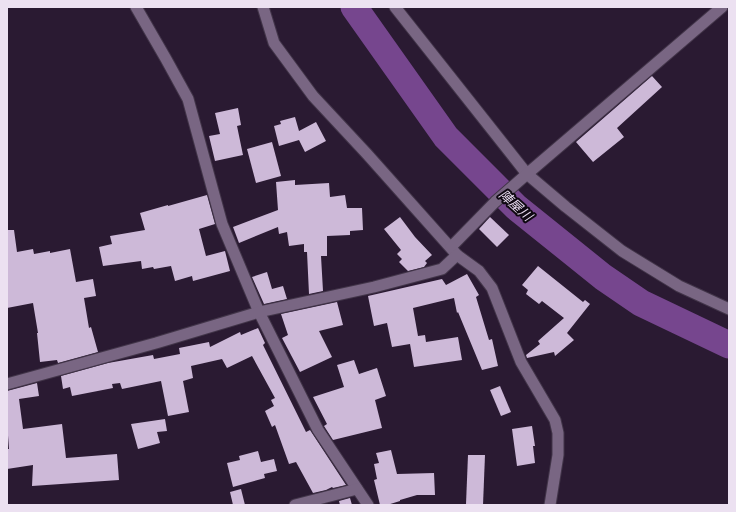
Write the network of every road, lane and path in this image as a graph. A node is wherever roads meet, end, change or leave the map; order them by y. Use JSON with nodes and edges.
{"nodes":[{"id":1,"x":136,"y":7,"type":"edge"},
{"id":2,"x":264,"y":7,"type":"edge"},
{"id":3,"x":395,"y":7,"type":"edge"},
{"id":4,"x":722,"y":7,"type":"edge"},
{"id":5,"x":527,"y":174,"type":"junction"},
{"id":6,"x":454,"y":251,"type":"junction"},
{"id":7,"x":729,"y":309,"type":"edge"},
{"id":8,"x":259,"y":312,"type":"junction"},
{"id":9,"x":7,"y":384,"type":"edge"},
{"id":10,"x":357,"y":489,"type":"junction"},
{"id":11,"x":295,"y":505,"type":"edge"},
{"id":12,"x":368,"y":505,"type":"edge"},
{"id":13,"x":550,"y":505,"type":"edge"}],
"edges":[{"from":1,"to":8,"type":"street"},
{"from":2,"to":6,"type":"street"},
{"from":3,"to":5,"type":"street"},
{"from":4,"to":5,"type":"street"},
{"from":5,"to":6,"type":"street"},
{"from":5,"to":7,"type":"street"},
{"from":6,"to":8,"type":"street"},
{"from":6,"to":13,"type":"street"},
{"from":8,"to":9,"type":"street"},
{"from":8,"to":10,"type":"street"},
{"from":10,"to":11,"type":"street"},
{"from":10,"to":12,"type":"street"}]}
